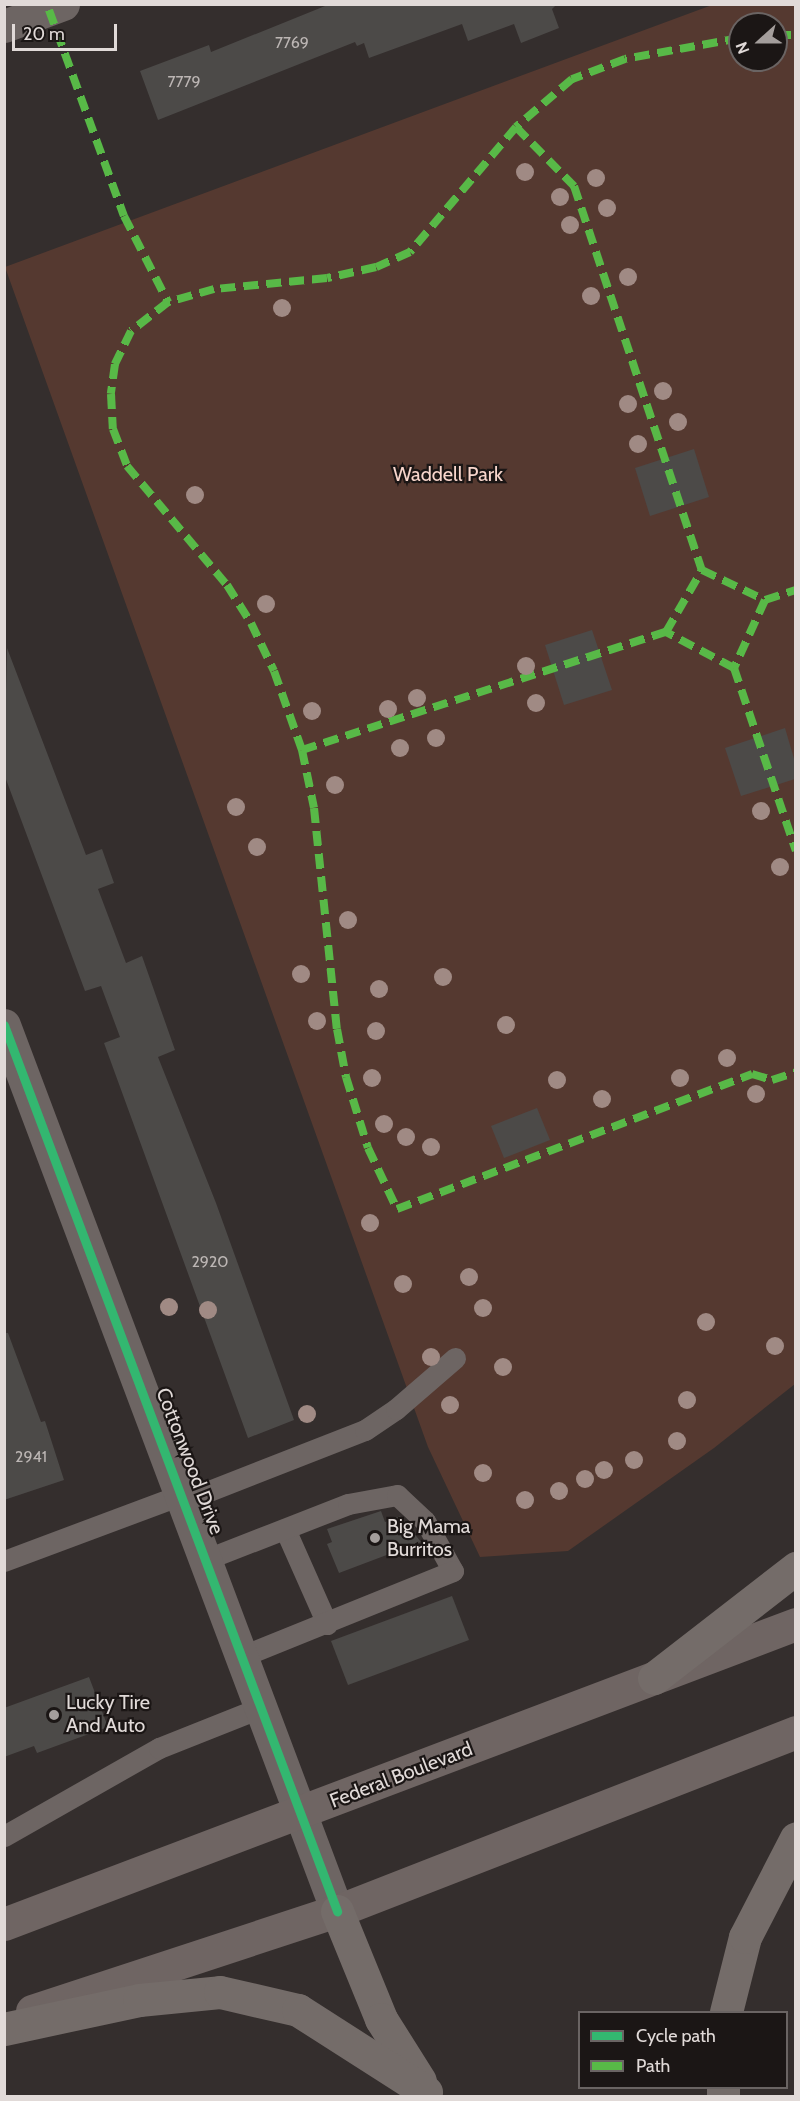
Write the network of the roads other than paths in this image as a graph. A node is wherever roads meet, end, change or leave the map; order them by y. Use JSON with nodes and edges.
{"nodes":[{"id":1,"x":63,"y":4,"type":"edge"},
{"id":2,"x":4,"y":26,"type":"edge"},
{"id":3,"x":4,"y":1025,"type":"edge"},
{"id":4,"x":455,"y":1358,"type":"dead end"},
{"id":5,"x":184,"y":1497,"type":"junction"},
{"id":6,"x":285,"y":1529,"type":"junction"},
{"id":7,"x":207,"y":1558,"type":"junction"},
{"id":8,"x":4,"y":1561,"type":"edge"},
{"id":9,"x":795,"y":1568,"type":"edge"},
{"id":10,"x":327,"y":1624,"type":"junction"},
{"id":11,"x":795,"y":1624,"type":"edge"},
{"id":12,"x":243,"y":1656,"type":"junction"},
{"id":13,"x":654,"y":1678,"type":"junction"},
{"id":14,"x":262,"y":1707,"type":"junction"},
{"id":15,"x":795,"y":1732,"type":"edge"},
{"id":16,"x":301,"y":1814,"type":"junction"},
{"id":17,"x":4,"y":1836,"type":"edge"},
{"id":18,"x":795,"y":1838,"type":"edge"},
{"id":19,"x":337,"y":1911,"type":"junction"},
{"id":20,"x":4,"y":1924,"type":"edge"},
{"id":21,"x":727,"y":2011,"type":"edge"},
{"id":22,"x":4,"y":2020,"type":"edge"},
{"id":23,"x":4,"y":2029,"type":"edge"},
{"id":24,"x":429,"y":2094,"type":"edge"}],
"edges":[{"from":1,"to":2,"type":"street"},
{"from":3,"to":5,"type":"street","name":"Cottonwood Drive"},
{"from":4,"to":5,"type":"lane"},
{"from":5,"to":7,"type":"street","name":"Cottonwood Drive"},
{"from":5,"to":8,"type":"lane"},
{"from":6,"to":7,"type":"lane"},
{"from":6,"to":10,"type":"lane"},
{"from":6,"to":10,"type":"lane"},
{"from":7,"to":12,"type":"street","name":"Cottonwood Drive"},
{"from":9,"to":13,"type":"highway"},
{"from":10,"to":12,"type":"lane"},
{"from":11,"to":13,"type":"main road","name":"Federal Boulevard"},
{"from":12,"to":14,"type":"street","name":"Cottonwood Drive"},
{"from":13,"to":16,"type":"main road","name":"Federal Boulevard"},
{"from":14,"to":16,"type":"street","name":"Cottonwood Drive"},
{"from":14,"to":17,"type":"lane"},
{"from":15,"to":19,"type":"main road"},
{"from":16,"to":19,"type":"street","name":"Cottonwood Drive"},
{"from":16,"to":20,"type":"main road","name":"Federal Boulevard"},
{"from":18,"to":21,"type":"highway"},
{"from":19,"to":22,"type":"main road"},
{"from":19,"to":24,"type":"highway"},
{"from":23,"to":24,"type":"highway"}]}
